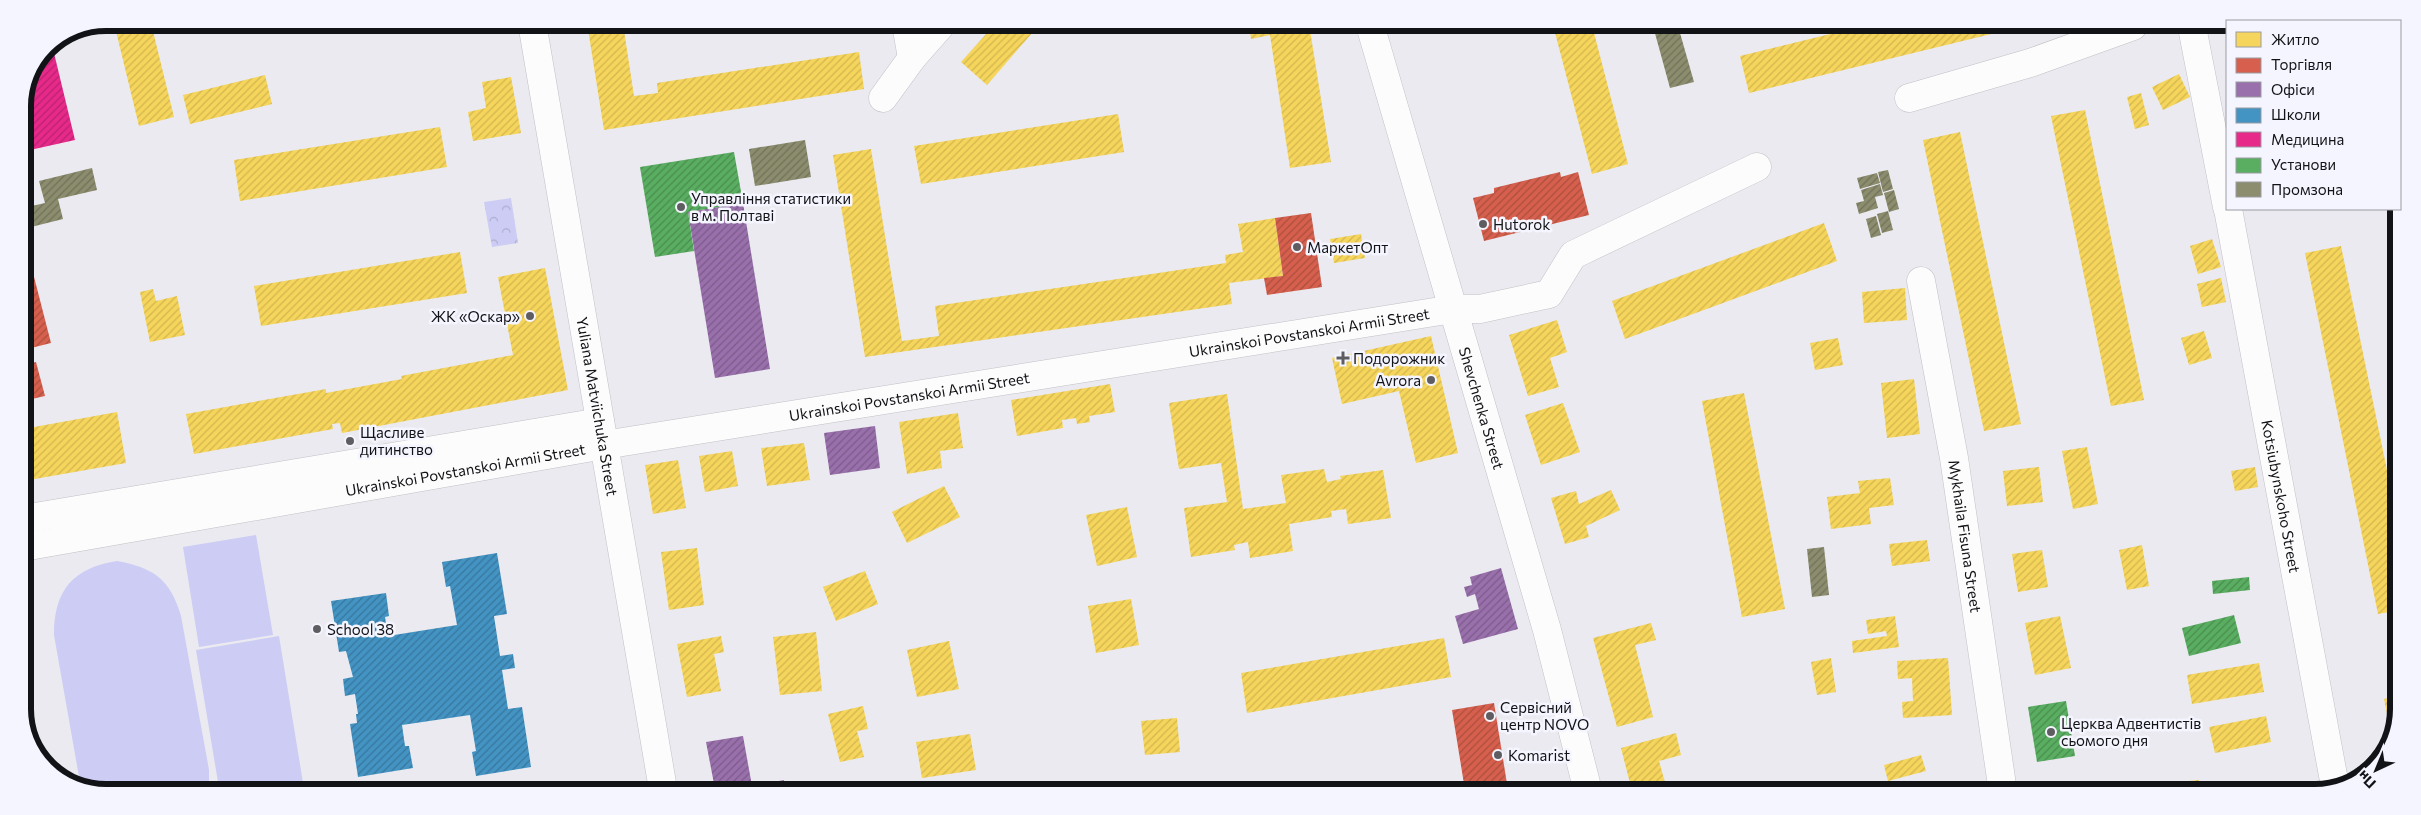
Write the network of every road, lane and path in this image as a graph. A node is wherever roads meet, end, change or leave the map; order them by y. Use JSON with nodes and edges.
{"nodes":[{"id":1,"x":533,"y":31,"type":"edge"},
{"id":2,"x":907,"y":31,"type":"edge"},
{"id":3,"x":936,"y":31,"type":"edge"},
{"id":4,"x":1372,"y":31,"type":"edge"},
{"id":5,"x":2114,"y":31,"type":"edge"},
{"id":6,"x":2193,"y":31,"type":"edge"},
{"id":7,"x":912,"y":58,"type":"junction"},
{"id":8,"x":883,"y":98,"type":"dead end"},
{"id":9,"x":1909,"y":98,"type":"dead end"},
{"id":10,"x":1757,"y":167,"type":"dead end"},
{"id":11,"x":2226,"y":203,"type":"edge"},
{"id":12,"x":2227,"y":210,"type":"edge"},
{"id":13,"x":1921,"y":281,"type":"dead end"},
{"id":14,"x":1452,"y":309,"type":"junction"},
{"id":15,"x":602,"y":433,"type":"junction"},
{"id":16,"x":31,"y":518,"type":"edge"},
{"id":17,"x":31,"y":545,"type":"edge"},
{"id":18,"x":2334,"y":781,"type":"edge"},
{"id":19,"x":662,"y":784,"type":"edge"},
{"id":20,"x":1586,"y":784,"type":"edge"},
{"id":21,"x":2002,"y":784,"type":"edge"}],
"edges":[{"from":1,"to":15,"type":"street","name":"Yuliana Matviichuka Street"},
{"from":2,"to":7,"type":"street"},
{"from":3,"to":7,"type":"street"},
{"from":4,"to":14,"type":"street","name":"Shevchenka Street"},
{"from":5,"to":9,"type":"street"},
{"from":6,"to":11,"type":"street","name":"Kotsiubynskoho Street"},
{"from":7,"to":8,"type":"street"},
{"from":10,"to":14,"type":"street","name":"Ukrainskoi Povstanskoi Armii Street"},
{"from":12,"to":18,"type":"street","name":"Kotsiubynskoho Street"},
{"from":13,"to":21,"type":"street","name":"Mykhaila Fisuna Street"},
{"from":14,"to":15,"type":"street","name":"Ukrainskoi Povstanskoi Armii Street"},
{"from":14,"to":20,"type":"street","name":"Shevchenka Street"},
{"from":15,"to":16,"type":"street","name":"Ukrainskoi Povstanskoi Armii Street"},
{"from":15,"to":17,"type":"street","name":"Ukrainskoi Povstanskoi Armii Street"},
{"from":15,"to":19,"type":"street","name":"Yuliana Matviichuka Street"}]}
